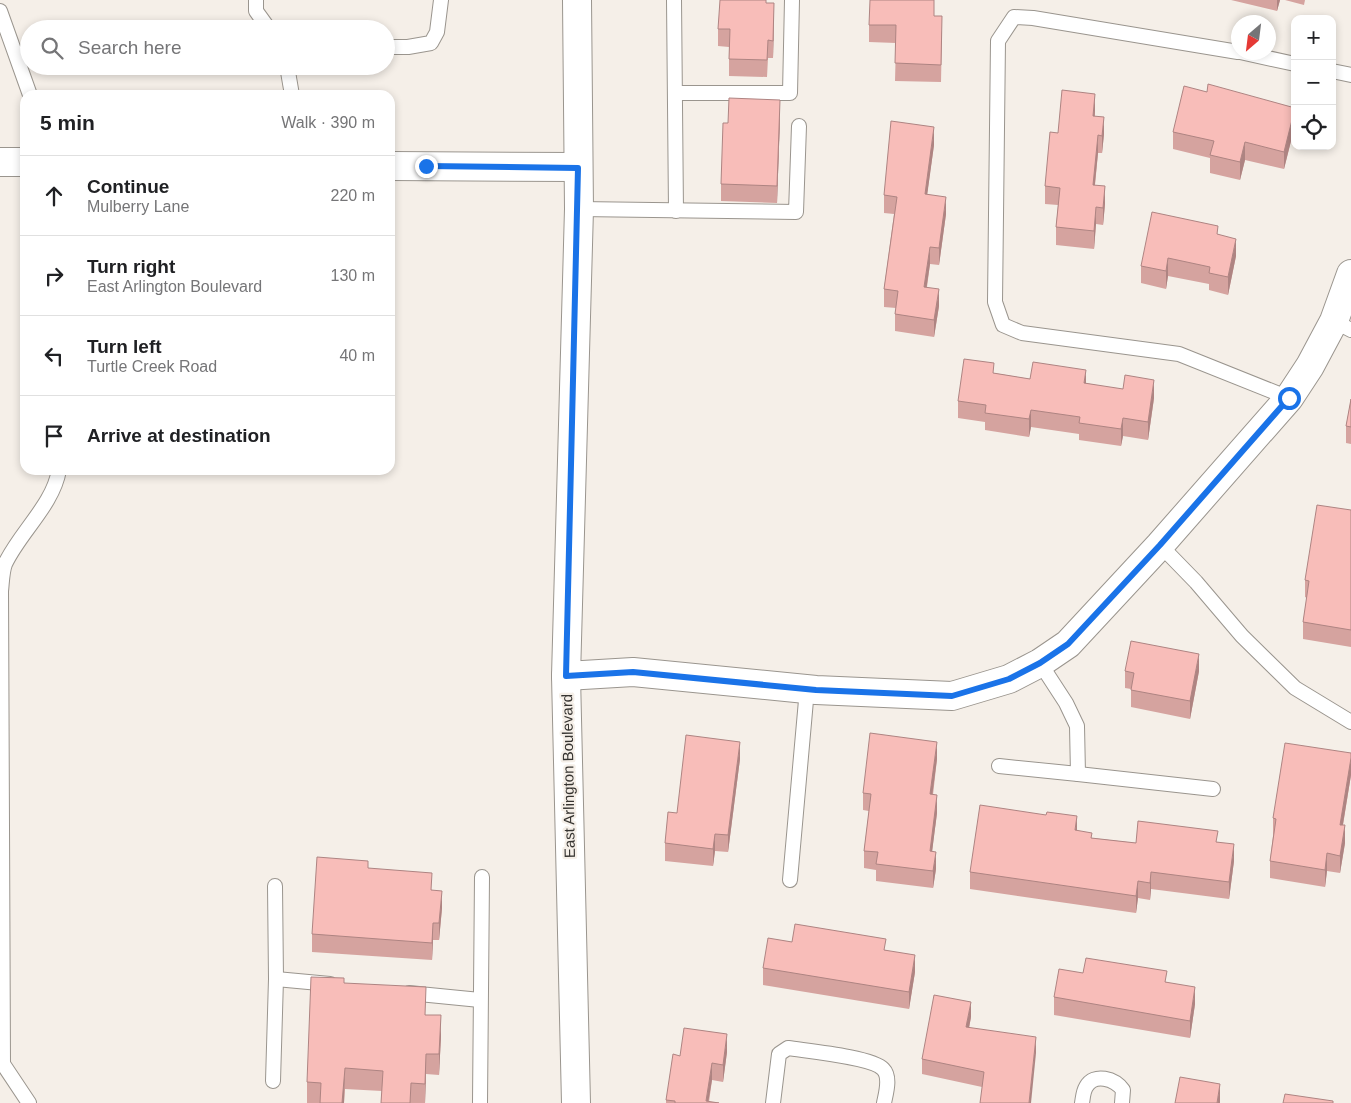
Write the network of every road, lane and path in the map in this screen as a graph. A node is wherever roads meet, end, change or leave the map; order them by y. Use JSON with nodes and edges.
{"nodes":[{"id":1,"x":256,"y":0,"type":"edge"},
{"id":2,"x":441,"y":0,"type":"edge"},
{"id":3,"x":577,"y":0,"type":"edge"},
{"id":4,"x":674,"y":0,"type":"edge"},
{"id":5,"x":792,"y":0,"type":"edge"},
{"id":6,"x":0,"y":11,"type":"edge"},
{"id":7,"x":262,"y":20,"type":"edge"},
{"id":8,"x":395,"y":47,"type":"edge"},
{"id":9,"x":1231,"y":51,"type":"edge"},
{"id":10,"x":1276,"y":60,"type":"edge"},
{"id":11,"x":1291,"y":63,"type":"edge"},
{"id":12,"x":20,"y":67,"type":"edge"},
{"id":13,"x":1336,"y":72,"type":"edge"},
{"id":14,"x":23,"y":75,"type":"edge"},
{"id":15,"x":289,"y":75,"type":"edge"},
{"id":16,"x":1351,"y":75,"type":"edge"},
{"id":17,"x":28,"y":90,"type":"edge"},
{"id":18,"x":291,"y":90,"type":"edge"},
{"id":19,"x":675,"y":93,"type":"junction"},
{"id":20,"x":799,"y":126,"type":"dead end"},
{"id":21,"x":0,"y":162,"type":"edge"},
{"id":22,"x":20,"y":162,"type":"edge"},
{"id":23,"x":395,"y":166,"type":"edge"},
{"id":24,"x":578,"y":168,"type":"junction"},
{"id":25,"x":579,"y":209,"type":"junction"},
{"id":26,"x":676,"y":211,"type":"junction"},
{"id":27,"x":1351,"y":274,"type":"edge"},
{"id":28,"x":1342,"y":325,"type":"edge"},
{"id":29,"x":1289,"y":398,"type":"junction"},
{"id":30,"x":57,"y":475,"type":"edge"},
{"id":31,"x":1160,"y":545,"type":"junction"},
{"id":32,"x":1040,"y":663,"type":"junction"},
{"id":33,"x":566,"y":676,"type":"junction"},
{"id":34,"x":808,"y":689,"type":"junction"},
{"id":35,"x":1351,"y":722,"type":"edge"},
{"id":36,"x":1,"y":724,"type":"edge"},
{"id":37,"x":999,"y":766,"type":"dead end"},
{"id":38,"x":1078,"y":774,"type":"junction"},
{"id":39,"x":1214,"y":789,"type":"dead end"},
{"id":40,"x":482,"y":876,"type":"dead end"},
{"id":41,"x":790,"y":880,"type":"dead end"},
{"id":42,"x":275,"y":886,"type":"dead end"},
{"id":43,"x":276,"y":979,"type":"junction"},
{"id":44,"x":344,"y":986,"type":"edge"},
{"id":45,"x":393,"y":991,"type":"edge"},
{"id":46,"x":480,"y":1000,"type":"junction"},
{"id":47,"x":273,"y":1081,"type":"dead end"},
{"id":48,"x":29,"y":1103,"type":"edge"},
{"id":49,"x":480,"y":1103,"type":"edge"},
{"id":50,"x":576,"y":1103,"type":"edge"},
{"id":51,"x":773,"y":1103,"type":"edge"},
{"id":52,"x":884,"y":1103,"type":"edge"},
{"id":53,"x":1082,"y":1103,"type":"edge"},
{"id":54,"x":1122,"y":1103,"type":"edge"}],
"edges":[{"from":1,"to":7,"type":"lane"},
{"from":2,"to":8,"type":"lane"},
{"from":3,"to":24,"type":"street","name":"East Arlington Boulevard"},
{"from":4,"to":19,"type":"lane"},
{"from":5,"to":19,"type":"lane"},
{"from":6,"to":12,"type":"lane"},
{"from":9,"to":29,"type":"lane"},
{"from":10,"to":11,"type":"lane"},
{"from":13,"to":16,"type":"lane"},
{"from":14,"to":17,"type":"lane"},
{"from":15,"to":18,"type":"lane"},
{"from":19,"to":26,"type":"lane"},
{"from":20,"to":26,"type":"lane"},
{"from":21,"to":22,"type":"street"},
{"from":23,"to":24,"type":"street"},
{"from":24,"to":25,"type":"street","name":"East Arlington Boulevard"},
{"from":25,"to":26,"type":"lane"},
{"from":25,"to":33,"type":"street","name":"East Arlington Boulevard"},
{"from":27,"to":28,"type":"street"},
{"from":28,"to":29,"type":"street"},
{"from":29,"to":31,"type":"street"},
{"from":30,"to":36,"type":"lane"},
{"from":31,"to":32,"type":"street"},
{"from":31,"to":35,"type":"lane"},
{"from":32,"to":34,"type":"street"},
{"from":32,"to":38,"type":"lane"},
{"from":33,"to":34,"type":"street"},
{"from":33,"to":50,"type":"street","name":"East Arlington Boulevard"},
{"from":34,"to":41,"type":"lane"},
{"from":36,"to":48,"type":"lane"},
{"from":37,"to":38,"type":"lane"},
{"from":38,"to":39,"type":"lane"},
{"from":40,"to":46,"type":"lane"},
{"from":42,"to":43,"type":"lane"},
{"from":43,"to":44,"type":"lane"},
{"from":43,"to":47,"type":"lane"},
{"from":45,"to":46,"type":"lane"},
{"from":46,"to":49,"type":"lane"},
{"from":51,"to":52,"type":"lane"},
{"from":53,"to":54,"type":"lane"}]}
